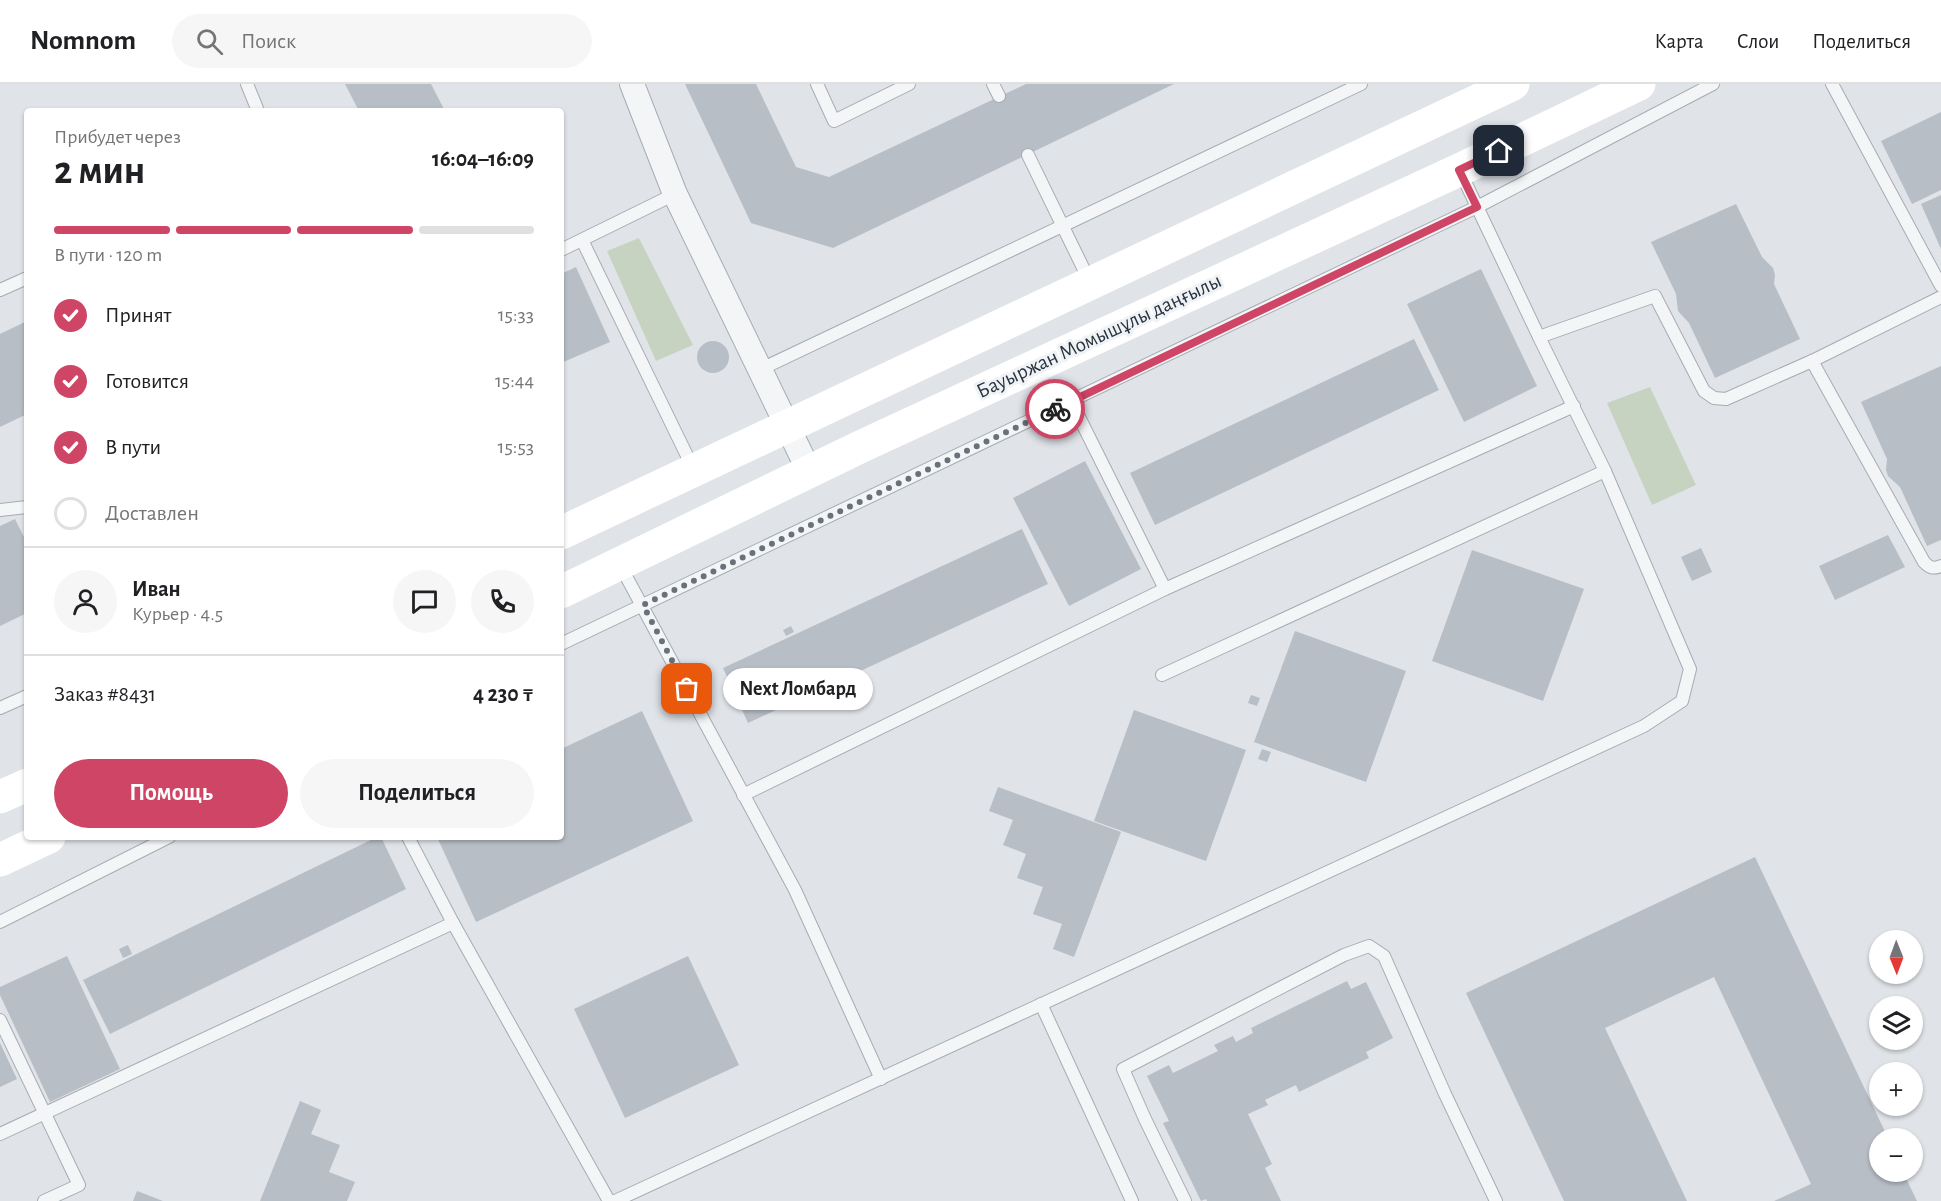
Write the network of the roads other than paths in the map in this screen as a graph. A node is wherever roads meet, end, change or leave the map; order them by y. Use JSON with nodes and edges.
{"nodes":[{"id":1,"x":246,"y":84,"type":"edge"},
{"id":2,"x":632,"y":84,"type":"edge"},
{"id":3,"x":818,"y":84,"type":"edge"},
{"id":4,"x":909,"y":84,"type":"edge"},
{"id":5,"x":993,"y":84,"type":"edge"},
{"id":6,"x":1361,"y":84,"type":"edge"},
{"id":7,"x":1511,"y":84,"type":"edge"},
{"id":8,"x":1639,"y":84,"type":"edge"},
{"id":9,"x":1713,"y":84,"type":"edge"},
{"id":10,"x":1832,"y":84,"type":"edge"},
{"id":11,"x":999,"y":96,"type":"dead end"},
{"id":12,"x":257,"y":108,"type":"edge"},
{"id":13,"x":1028,"y":155,"type":"dead end"},
{"id":14,"x":1459,"y":170,"type":"junction"},
{"id":15,"x":675,"y":194,"type":"junction"},
{"id":16,"x":1477,"y":207,"type":"junction"},
{"id":17,"x":1063,"y":226,"type":"junction"},
{"id":18,"x":582,"y":240,"type":"junction"},
{"id":19,"x":564,"y":249,"type":"edge"},
{"id":20,"x":24,"y":279,"type":"edge"},
{"id":21,"x":1091,"y":283,"type":"junction"},
{"id":22,"x":1941,"y":286,"type":"edge"},
{"id":23,"x":0,"y":290,"type":"edge"},
{"id":24,"x":1941,"y":297,"type":"edge"},
{"id":25,"x":1539,"y":337,"type":"junction"},
{"id":26,"x":1812,"y":361,"type":"junction"},
{"id":27,"x":759,"y":370,"type":"junction"},
{"id":28,"x":1071,"y":401,"type":"junction"},
{"id":29,"x":1574,"y":406,"type":"junction"},
{"id":30,"x":786,"y":426,"type":"junction"},
{"id":31,"x":694,"y":470,"type":"junction"},
{"id":32,"x":809,"y":471,"type":"junction"},
{"id":33,"x":1605,"y":471,"type":"junction"},
{"id":34,"x":24,"y":507,"type":"edge"},
{"id":35,"x":0,"y":510,"type":"edge"},
{"id":36,"x":564,"y":532,"type":"edge"},
{"id":37,"x":620,"y":563,"type":"junction"},
{"id":38,"x":1941,"y":566,"type":"edge"},
{"id":39,"x":1165,"y":589,"type":"junction"},
{"id":40,"x":564,"y":591,"type":"edge"},
{"id":41,"x":643,"y":605,"type":"junction"},
{"id":42,"x":564,"y":643,"type":"edge"},
{"id":43,"x":1162,"y":675,"type":"dead end"},
{"id":44,"x":24,"y":697,"type":"edge"},
{"id":45,"x":0,"y":708,"type":"edge"},
{"id":46,"x":24,"y":786,"type":"edge"},
{"id":47,"x":743,"y":795,"type":"junction"},
{"id":48,"x":0,"y":798,"type":"edge"},
{"id":49,"x":43,"y":840,"type":"edge"},
{"id":50,"x":163,"y":840,"type":"edge"},
{"id":51,"x":410,"y":840,"type":"edge"},
{"id":52,"x":0,"y":860,"type":"edge"},
{"id":53,"x":0,"y":922,"type":"edge"},
{"id":54,"x":453,"y":923,"type":"junction"},
{"id":55,"x":1041,"y":1004,"type":"junction"},
{"id":56,"x":0,"y":1020,"type":"edge"},
{"id":57,"x":881,"y":1079,"type":"junction"},
{"id":58,"x":46,"y":1112,"type":"junction"},
{"id":59,"x":0,"y":1134,"type":"edge"},
{"id":60,"x":44,"y":1201,"type":"edge"},
{"id":61,"x":609,"y":1201,"type":"edge"},
{"id":62,"x":615,"y":1201,"type":"edge"},
{"id":63,"x":1132,"y":1201,"type":"edge"},
{"id":64,"x":1185,"y":1201,"type":"edge"},
{"id":65,"x":1496,"y":1201,"type":"edge"}],
"edges":[{"from":1,"to":12,"type":"lane"},
{"from":2,"to":15,"type":"street"},
{"from":3,"to":4,"type":"lane"},
{"from":5,"to":11,"type":"lane"},
{"from":6,"to":17,"type":"lane"},
{"from":7,"to":21,"type":"main road"},
{"from":8,"to":14,"type":"main road","name":"Бауыржан Момышұлы даңғылы"},
{"from":9,"to":16,"type":"lane"},
{"from":10,"to":22,"type":"lane"},
{"from":13,"to":17,"type":"lane"},
{"from":14,"to":16,"type":"lane"},
{"from":14,"to":32,"type":"main road","name":"Бауыржан Момышұлы даңғылы"},
{"from":15,"to":18,"type":"lane"},
{"from":15,"to":27,"type":"street"},
{"from":16,"to":25,"type":"lane"},
{"from":16,"to":28,"type":"lane"},
{"from":17,"to":21,"type":"lane"},
{"from":17,"to":27,"type":"lane"},
{"from":18,"to":19,"type":"lane"},
{"from":18,"to":31,"type":"lane"},
{"from":20,"to":23,"type":"lane"},
{"from":21,"to":30,"type":"main road"},
{"from":24,"to":26,"type":"lane"},
{"from":25,"to":26,"type":"lane"},
{"from":25,"to":29,"type":"lane"},
{"from":26,"to":38,"type":"lane"},
{"from":27,"to":30,"type":"street"},
{"from":28,"to":39,"type":"lane"},
{"from":28,"to":41,"type":"lane"},
{"from":29,"to":33,"type":"lane"},
{"from":29,"to":39,"type":"lane"},
{"from":30,"to":31,"type":"main road"},
{"from":30,"to":32,"type":"street"},
{"from":31,"to":36,"type":"main road"},
{"from":32,"to":37,"type":"main road","name":"Бауыржан Момышұлы даңғылы"},
{"from":33,"to":43,"type":"lane"},
{"from":33,"to":55,"type":"lane"},
{"from":34,"to":35,"type":"lane"},
{"from":37,"to":40,"type":"main road","name":"Бауыржан Момышұлы даңғылы"},
{"from":37,"to":41,"type":"lane"},
{"from":39,"to":47,"type":"lane"},
{"from":41,"to":42,"type":"lane"},
{"from":41,"to":47,"type":"lane"},
{"from":44,"to":45,"type":"lane"},
{"from":46,"to":48,"type":"main road"},
{"from":47,"to":57,"type":"lane"},
{"from":49,"to":52,"type":"main road"},
{"from":50,"to":53,"type":"lane"},
{"from":51,"to":54,"type":"lane"},
{"from":54,"to":58,"type":"lane"},
{"from":54,"to":61,"type":"lane"},
{"from":55,"to":57,"type":"lane"},
{"from":55,"to":63,"type":"lane"},
{"from":56,"to":58,"type":"lane"},
{"from":57,"to":62,"type":"lane"},
{"from":58,"to":59,"type":"lane"},
{"from":58,"to":60,"type":"lane"},
{"from":64,"to":65,"type":"lane"}]}
